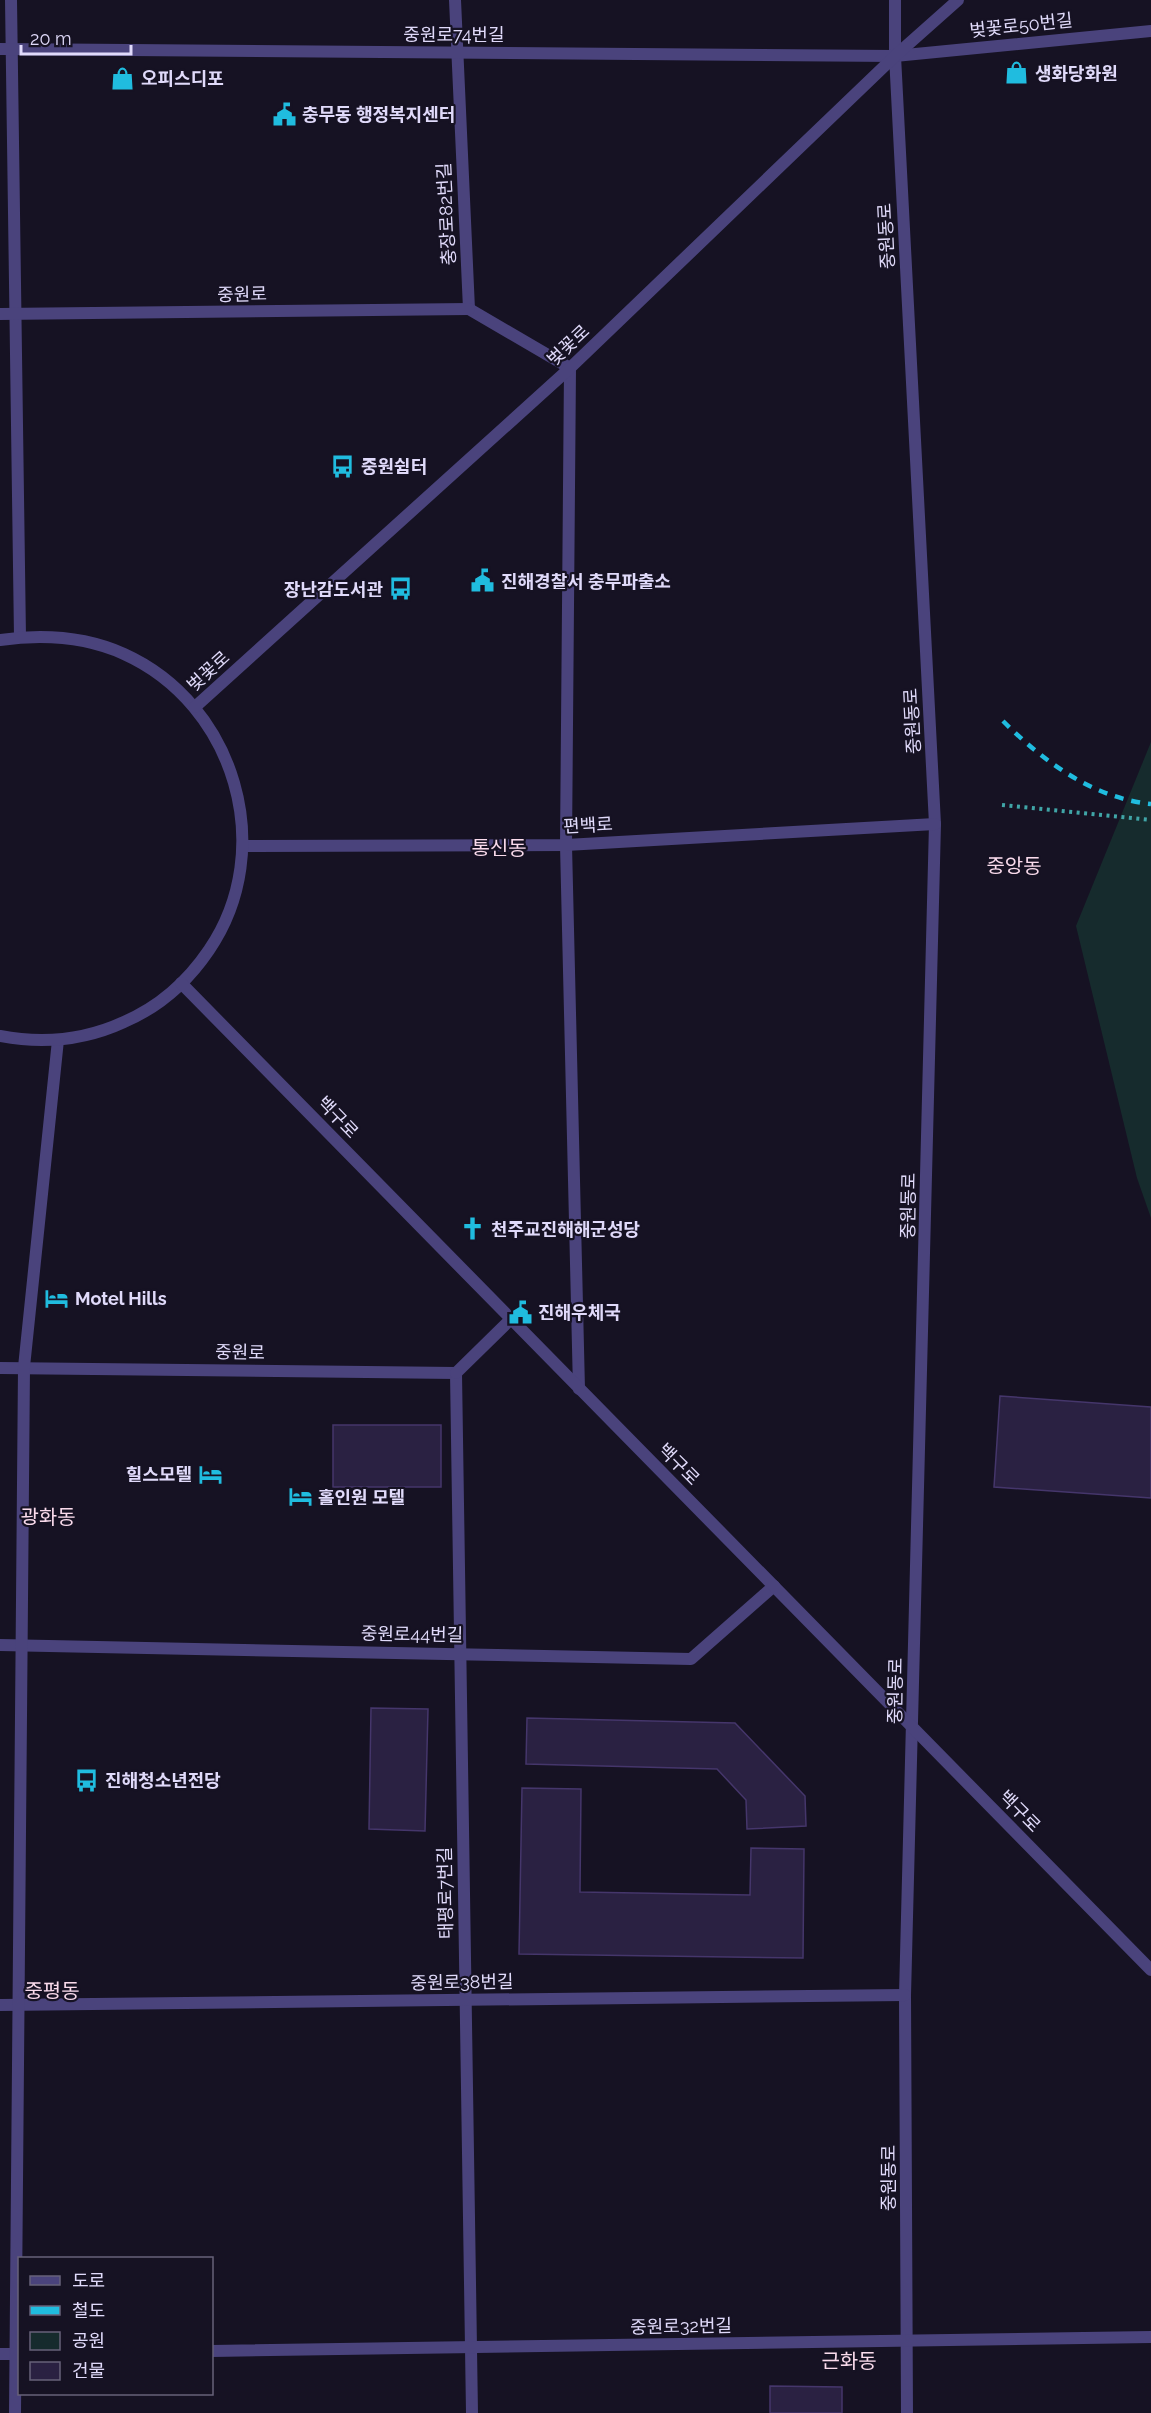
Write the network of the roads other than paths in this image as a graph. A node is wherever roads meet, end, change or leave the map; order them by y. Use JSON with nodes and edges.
{"nodes":[{"id":1,"x":12,"y":0,"type":"edge"},
{"id":2,"x":455,"y":0,"type":"edge"},
{"id":3,"x":895,"y":0,"type":"edge"},
{"id":4,"x":958,"y":0,"type":"edge"},
{"id":5,"x":1151,"y":31,"type":"edge"},
{"id":6,"x":6,"y":49,"type":"edge"},
{"id":7,"x":456,"y":52,"type":"junction"},
{"id":8,"x":895,"y":56,"type":"junction"},
{"id":9,"x":469,"y":309,"type":"junction"},
{"id":10,"x":0,"y":314,"type":"edge"},
{"id":11,"x":16,"y":314,"type":"junction"},
{"id":12,"x":570,"y":368,"type":"junction"},
{"id":13,"x":20,"y":637,"type":"junction"},
{"id":14,"x":0,"y":640,"type":"edge"},
{"id":15,"x":195,"y":707,"type":"junction"},
{"id":16,"x":935,"y":824,"type":"junction"},
{"id":17,"x":566,"y":844,"type":"junction"},
{"id":18,"x":243,"y":846,"type":"junction"},
{"id":19,"x":181,"y":983,"type":"junction"},
{"id":20,"x":0,"y":1036,"type":"edge"},
{"id":21,"x":58,"y":1040,"type":"junction"},
{"id":22,"x":511,"y":1319,"type":"junction"},
{"id":23,"x":24,"y":1367,"type":"junction"},
{"id":24,"x":0,"y":1368,"type":"edge"},
{"id":25,"x":456,"y":1373,"type":"junction"},
{"id":26,"x":579,"y":1389,"type":"junction"},
{"id":27,"x":774,"y":1586,"type":"junction"},
{"id":28,"x":22,"y":1644,"type":"junction"},
{"id":29,"x":0,"y":1645,"type":"edge"},
{"id":30,"x":460,"y":1653,"type":"junction"},
{"id":31,"x":912,"y":1727,"type":"junction"},
{"id":32,"x":1151,"y":1970,"type":"edge"},
{"id":33,"x":905,"y":1995,"type":"junction"},
{"id":34,"x":465,"y":2000,"type":"junction"},
{"id":35,"x":0,"y":2005,"type":"edge"},
{"id":36,"x":19,"y":2005,"type":"junction"},
{"id":37,"x":18,"y":2257,"type":"edge"},
{"id":38,"x":1151,"y":2337,"type":"edge"},
{"id":39,"x":907,"y":2340,"type":"junction"},
{"id":40,"x":471,"y":2347,"type":"junction"},
{"id":41,"x":213,"y":2351,"type":"edge"},
{"id":42,"x":0,"y":2354,"type":"edge"},
{"id":43,"x":18,"y":2354,"type":"edge"},
{"id":44,"x":15,"y":2413,"type":"edge"},
{"id":45,"x":472,"y":2413,"type":"edge"},
{"id":46,"x":907,"y":2413,"type":"edge"}],
"edges":[{"from":1,"to":6,"type":"street"},
{"from":2,"to":7,"type":"street","name":"충장로82번길"},
{"from":3,"to":8,"type":"street","name":"중원동로"},
{"from":4,"to":8,"type":"street","name":"벚꽃로"},
{"from":5,"to":8,"type":"street","name":"벚꽃로50번길"},
{"from":6,"to":7,"type":"street","name":"중원로74번길"},
{"from":6,"to":11,"type":"street"},
{"from":7,"to":8,"type":"street","name":"중원로74번길"},
{"from":7,"to":9,"type":"street","name":"충장로82번길"},
{"from":8,"to":12,"type":"street","name":"벚꽃로"},
{"from":8,"to":16,"type":"street","name":"중원동로"},
{"from":9,"to":11,"type":"street","name":"중원로"},
{"from":9,"to":12,"type":"street"},
{"from":10,"to":11,"type":"street","name":"중원로"},
{"from":11,"to":13,"type":"street"},
{"from":12,"to":15,"type":"street","name":"벚꽃로"},
{"from":12,"to":17,"type":"street"},
{"from":13,"to":14,"type":"street"},
{"from":13,"to":15,"type":"street"},
{"from":15,"to":18,"type":"street"},
{"from":16,"to":17,"type":"street","name":"편백로"},
{"from":16,"to":31,"type":"street","name":"중원동로"},
{"from":17,"to":18,"type":"street","name":"편백로"},
{"from":17,"to":26,"type":"street"},
{"from":18,"to":19,"type":"street"},
{"from":19,"to":21,"type":"street"},
{"from":19,"to":22,"type":"street","name":"백구로"},
{"from":20,"to":21,"type":"street"},
{"from":21,"to":23,"type":"street"},
{"from":22,"to":25,"type":"street"},
{"from":22,"to":26,"type":"street","name":"백구로"},
{"from":23,"to":24,"type":"street","name":"중원로"},
{"from":23,"to":25,"type":"street","name":"중원로"},
{"from":23,"to":28,"type":"street"},
{"from":25,"to":30,"type":"street","name":"태평로7번길"},
{"from":26,"to":27,"type":"street","name":"백구로"},
{"from":27,"to":30,"type":"street","name":"중원로44번길"},
{"from":27,"to":31,"type":"street","name":"백구로"},
{"from":28,"to":29,"type":"street","name":"중원로44번길"},
{"from":28,"to":30,"type":"street","name":"중원로44번길"},
{"from":28,"to":36,"type":"street"},
{"from":30,"to":34,"type":"street","name":"태평로7번길"},
{"from":31,"to":32,"type":"street","name":"백구로"},
{"from":31,"to":33,"type":"street","name":"중원동로"},
{"from":33,"to":34,"type":"street","name":"중원로38번길"},
{"from":33,"to":39,"type":"street","name":"중원동로"},
{"from":34,"to":36,"type":"street","name":"중원로38번길"},
{"from":34,"to":40,"type":"street","name":"태평로7번길"},
{"from":35,"to":36,"type":"street","name":"중원로38번길"},
{"from":36,"to":37,"type":"street"},
{"from":38,"to":39,"type":"street","name":"중원로32번길"},
{"from":39,"to":40,"type":"street","name":"중원로32번길"},
{"from":39,"to":46,"type":"street","name":"중원동로"},
{"from":40,"to":41,"type":"street","name":"중원로32번길"},
{"from":40,"to":45,"type":"street","name":"태평로7번길"},
{"from":42,"to":43,"type":"street"},
{"from":43,"to":44,"type":"street"}]}
